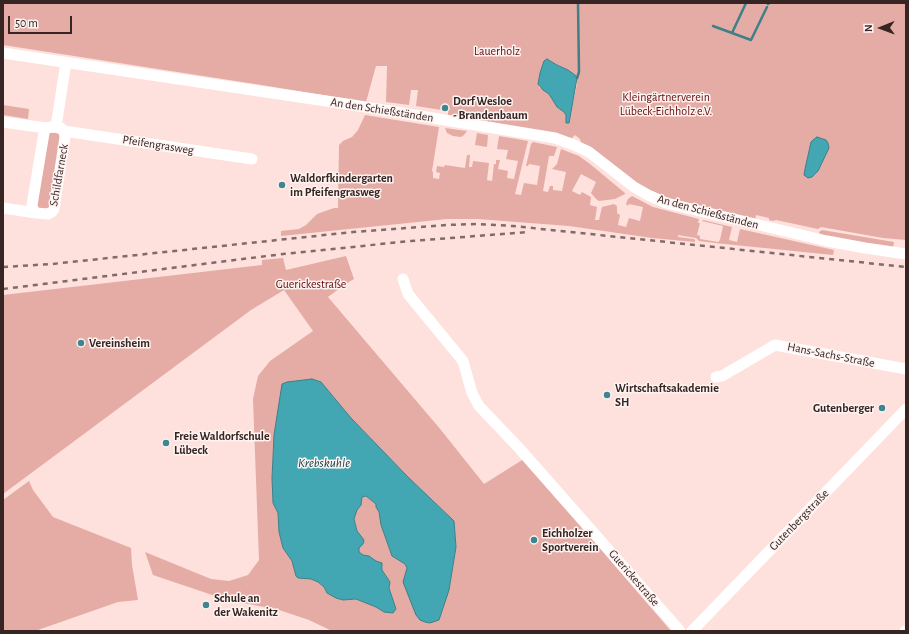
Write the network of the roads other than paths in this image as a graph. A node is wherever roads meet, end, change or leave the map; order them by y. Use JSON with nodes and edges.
{"nodes":[{"id":1,"x":3,"y":53,"type":"edge"},
{"id":2,"x":66,"y":62,"type":"junction"},
{"id":3,"x":3,"y":122,"type":"edge"},
{"id":4,"x":55,"y":129,"type":"junction"},
{"id":5,"x":252,"y":159,"type":"dead end"},
{"id":6,"x":3,"y":208,"type":"edge"},
{"id":7,"x":36,"y":213,"type":"junction"},
{"id":8,"x":906,"y":254,"type":"edge"},
{"id":9,"x":403,"y":279,"type":"dead end"},
{"id":10,"x":906,"y":369,"type":"edge"},
{"id":11,"x":716,"y":378,"type":"dead end"},
{"id":12,"x":906,"y":409,"type":"edge"},
{"id":13,"x":680,"y":631,"type":"edge"},
{"id":14,"x":692,"y":631,"type":"edge"}],
"edges":[{"from":1,"to":2,"type":"street","name":"An den Schießständen"},
{"from":2,"to":4,"type":"street","name":"Schildfarneck"},
{"from":2,"to":8,"type":"street","name":"An den Schießständen"},
{"from":3,"to":4,"type":"street","name":"Pfeifengrasweg"},
{"from":4,"to":5,"type":"street","name":"Pfeifengrasweg"},
{"from":4,"to":7,"type":"street","name":"Schildfarneck"},
{"from":4,"to":7,"type":"street","name":"Schildfarneck"},
{"from":6,"to":7,"type":"street","name":"Schildfarneck"},
{"from":9,"to":13,"type":"street","name":"Guerickestraße"},
{"from":10,"to":11,"type":"street","name":"Hans-Sachs-Straße"},
{"from":12,"to":14,"type":"street","name":"Gutenbergstraße"}]}
